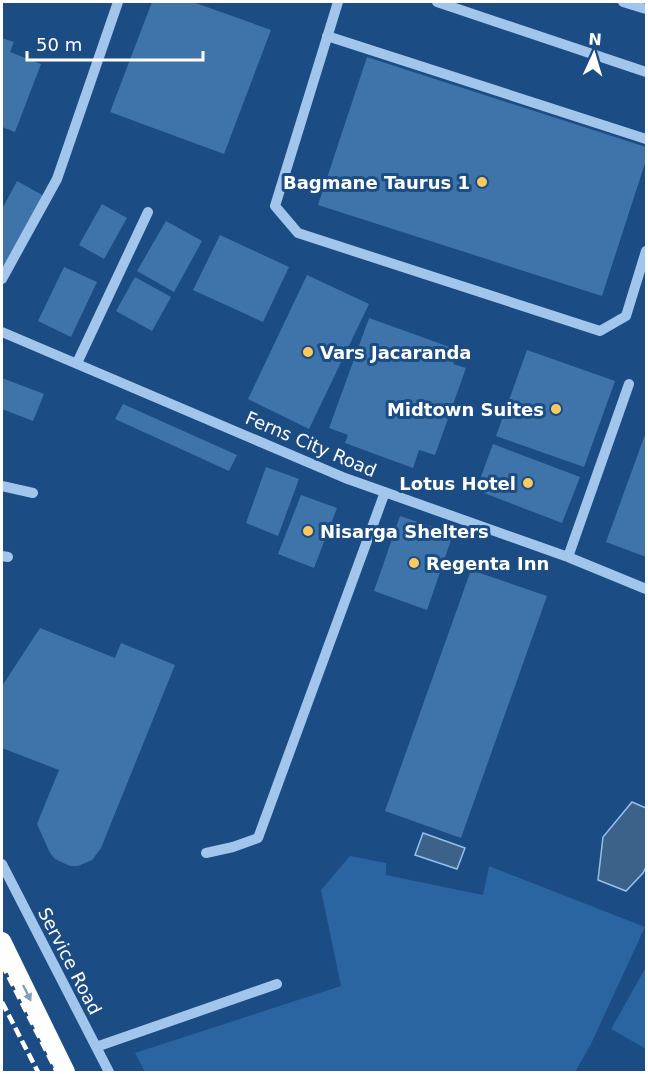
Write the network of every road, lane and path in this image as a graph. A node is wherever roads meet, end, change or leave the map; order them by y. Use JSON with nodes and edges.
{"nodes":[{"id":1,"x":118,"y":2,"type":"edge"},
{"id":2,"x":338,"y":2,"type":"edge"},
{"id":3,"x":437,"y":2,"type":"edge"},
{"id":4,"x":623,"y":2,"type":"edge"},
{"id":5,"x":646,"y":9,"type":"edge"},
{"id":6,"x":327,"y":36,"type":"junction"},
{"id":7,"x":646,"y":72,"type":"edge"},
{"id":8,"x":646,"y":139,"type":"edge"},
{"id":9,"x":148,"y":212,"type":"dead end"},
{"id":10,"x":646,"y":251,"type":"edge"},
{"id":11,"x":2,"y":279,"type":"edge"},
{"id":12,"x":2,"y":332,"type":"edge"},
{"id":13,"x":77,"y":363,"type":"junction"},
{"id":14,"x":629,"y":384,"type":"dead end"},
{"id":15,"x":2,"y":486,"type":"edge"},
{"id":16,"x":385,"y":492,"type":"junction"},
{"id":17,"x":33,"y":493,"type":"dead end"},
{"id":18,"x":568,"y":557,"type":"junction"},
{"id":19,"x":646,"y":589,"type":"edge"},
{"id":20,"x":206,"y":853,"type":"dead end"},
{"id":21,"x":2,"y":864,"type":"edge"},
{"id":22,"x":2,"y":940,"type":"edge"},
{"id":23,"x":277,"y":984,"type":"dead end"},
{"id":24,"x":96,"y":1047,"type":"junction"},
{"id":25,"x":66,"y":1072,"type":"edge"},
{"id":26,"x":109,"y":1072,"type":"edge"}],
"edges":[{"from":1,"to":11,"type":"street"},
{"from":2,"to":6,"type":"street"},
{"from":3,"to":7,"type":"street"},
{"from":4,"to":5,"type":"street"},
{"from":6,"to":8,"type":"street"},
{"from":6,"to":10,"type":"street"},
{"from":9,"to":13,"type":"street"},
{"from":12,"to":13,"type":"street","name":"Ferns City Road"},
{"from":13,"to":16,"type":"street","name":"Ferns City Road"},
{"from":14,"to":18,"type":"street"},
{"from":15,"to":17,"type":"street"},
{"from":16,"to":18,"type":"street","name":"Ferns City Road"},
{"from":16,"to":20,"type":"street"},
{"from":18,"to":19,"type":"street","name":"Ferns City Road"},
{"from":21,"to":24,"type":"street","name":"Service Road"},
{"from":22,"to":25,"type":"highway","one_way":true},
{"from":23,"to":24,"type":"street"},
{"from":24,"to":26,"type":"street","name":"Service Road"}]}
